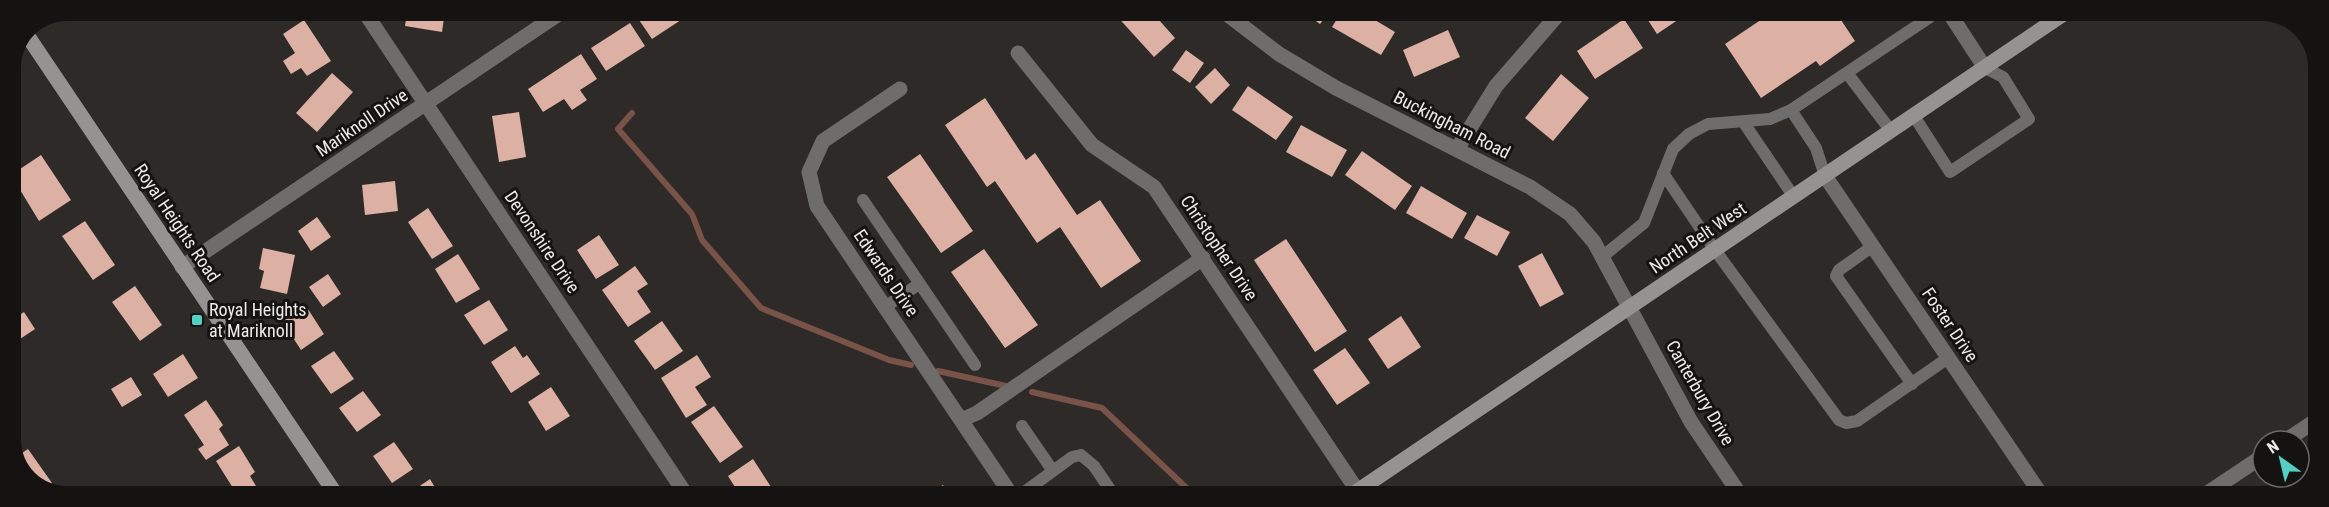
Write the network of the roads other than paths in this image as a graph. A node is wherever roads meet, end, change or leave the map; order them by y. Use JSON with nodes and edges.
{"nodes":[{"id":1,"x":371,"y":21,"type":"edge"},
{"id":2,"x":548,"y":21,"type":"edge"},
{"id":3,"x":1236,"y":21,"type":"edge"},
{"id":4,"x":1552,"y":21,"type":"edge"},
{"id":5,"x":1924,"y":21,"type":"edge"},
{"id":6,"x":1954,"y":21,"type":"edge"},
{"id":7,"x":2051,"y":21,"type":"edge"},
{"id":8,"x":31,"y":40,"type":"edge"},
{"id":9,"x":1018,"y":53,"type":"dead end"},
{"id":10,"x":1985,"y":68,"type":"junction"},
{"id":11,"x":1847,"y":73,"type":"junction"},
{"id":12,"x":900,"y":88,"type":"dead end"},
{"id":13,"x":426,"y":103,"type":"junction"},
{"id":14,"x":1791,"y":111,"type":"junction"},
{"id":15,"x":1914,"y":116,"type":"junction"},
{"id":16,"x":1744,"y":123,"type":"junction"},
{"id":17,"x":1891,"y":131,"type":"junction"},
{"id":18,"x":1457,"y":149,"type":"junction"},
{"id":19,"x":1663,"y":173,"type":"junction"},
{"id":20,"x":1825,"y":176,"type":"junction"},
{"id":21,"x":1794,"y":197,"type":"junction"},
{"id":22,"x":863,"y":200,"type":"dead end"},
{"id":23,"x":1873,"y":246,"type":"junction"},
{"id":24,"x":1715,"y":250,"type":"junction"},
{"id":25,"x":1602,"y":257,"type":"junction"},
{"id":26,"x":1203,"y":258,"type":"junction"},
{"id":27,"x":182,"y":267,"type":"junction"},
{"id":28,"x":920,"y":284,"type":"junction"},
{"id":29,"x":885,"y":307,"type":"junction"},
{"id":30,"x":1629,"y":308,"type":"junction"},
{"id":31,"x":1948,"y":358,"type":"junction"},
{"id":32,"x":975,"y":364,"type":"dead end"},
{"id":33,"x":1912,"y":384,"type":"junction"},
{"id":34,"x":961,"y":420,"type":"junction"},
{"id":35,"x":1022,"y":426,"type":"dead end"},
{"id":36,"x":2251,"y":464,"type":"edge"},
{"id":37,"x":1053,"y":471,"type":"junction"},
{"id":38,"x":330,"y":486,"type":"edge"},
{"id":39,"x":680,"y":486,"type":"edge"},
{"id":40,"x":1005,"y":486,"type":"edge"},
{"id":41,"x":1033,"y":486,"type":"edge"},
{"id":42,"x":1108,"y":486,"type":"edge"},
{"id":43,"x":1351,"y":486,"type":"edge"},
{"id":44,"x":1368,"y":486,"type":"edge"},
{"id":45,"x":1734,"y":486,"type":"edge"},
{"id":46,"x":2035,"y":486,"type":"edge"},
{"id":47,"x":2218,"y":486,"type":"edge"}],
"edges":[{"from":1,"to":13,"type":"street","name":"Devonshire Drive"},
{"from":2,"to":13,"type":"street","name":"Mariknoll Drive"},
{"from":3,"to":18,"type":"street","name":"Buckingham Road"},
{"from":4,"to":18,"type":"street"},
{"from":5,"to":11,"type":"lane"},
{"from":6,"to":10,"type":"street"},
{"from":7,"to":10,"type":"main road","name":"North Belt West"},
{"from":8,"to":27,"type":"main road","name":"Royal Heights Road"},
{"from":9,"to":26,"type":"street","name":"Christopher Drive"},
{"from":10,"to":15,"type":"main road","name":"North Belt West"},
{"from":10,"to":15,"type":"lane"},
{"from":11,"to":14,"type":"lane"},
{"from":11,"to":17,"type":"lane"},
{"from":12,"to":29,"type":"street","name":"Edwards Drive"},
{"from":13,"to":27,"type":"street","name":"Mariknoll Drive"},
{"from":13,"to":39,"type":"street","name":"Devonshire Drive"},
{"from":14,"to":16,"type":"lane"},
{"from":14,"to":20,"type":"lane"},
{"from":15,"to":17,"type":"main road","name":"North Belt West"},
{"from":16,"to":19,"type":"lane"},
{"from":16,"to":21,"type":"lane"},
{"from":17,"to":20,"type":"main road","name":"North Belt West"},
{"from":18,"to":25,"type":"street","name":"Buckingham Road"},
{"from":19,"to":24,"type":"lane"},
{"from":19,"to":25,"type":"lane"},
{"from":20,"to":21,"type":"main road","name":"North Belt West"},
{"from":20,"to":23,"type":"street","name":"Foster Drive"},
{"from":21,"to":24,"type":"main road","name":"North Belt West"},
{"from":22,"to":28,"type":"lane"},
{"from":23,"to":31,"type":"street","name":"Foster Drive"},
{"from":23,"to":33,"type":"lane"},
{"from":24,"to":30,"type":"main road","name":"North Belt West"},
{"from":24,"to":33,"type":"lane"},
{"from":25,"to":30,"type":"street","name":"Buckingham Road"},
{"from":26,"to":34,"type":"street"},
{"from":26,"to":43,"type":"street","name":"Christopher Drive"},
{"from":27,"to":38,"type":"main road","name":"Royal Heights Road"},
{"from":28,"to":29,"type":"lane"},
{"from":28,"to":32,"type":"lane"},
{"from":29,"to":34,"type":"street","name":"Edwards Drive"},
{"from":30,"to":44,"type":"main road","name":"North Belt West"},
{"from":30,"to":45,"type":"street","name":"Canterbury Drive"},
{"from":31,"to":33,"type":"lane"},
{"from":31,"to":46,"type":"street","name":"Foster Drive"},
{"from":34,"to":40,"type":"street","name":"Edwards Drive"},
{"from":35,"to":37,"type":"lane"},
{"from":36,"to":47,"type":"street"},
{"from":37,"to":41,"type":"lane"},
{"from":37,"to":42,"type":"lane"}]}
